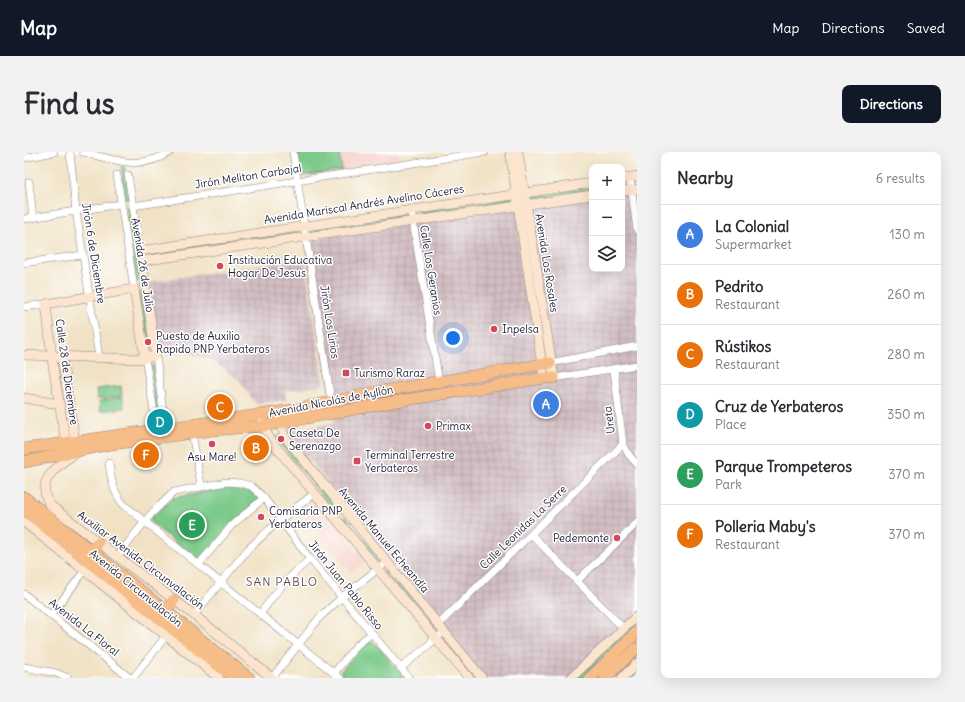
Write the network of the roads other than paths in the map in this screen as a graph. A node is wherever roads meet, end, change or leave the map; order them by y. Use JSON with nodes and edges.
{"nodes":[{"id":1,"x":54,"y":152,"type":"edge"},
{"id":2,"x":70,"y":152,"type":"edge"},
{"id":3,"x":83,"y":152,"type":"edge"},
{"id":4,"x":170,"y":152,"type":"edge"},
{"id":5,"x":293,"y":152,"type":"edge"},
{"id":6,"x":485,"y":152,"type":"edge"},
{"id":7,"x":510,"y":152,"type":"edge"},
{"id":8,"x":518,"y":152,"type":"edge"},
{"id":9,"x":24,"y":158,"type":"edge"},
{"id":10,"x":117,"y":175,"type":"dead end"},
{"id":11,"x":128,"y":175,"type":"dead end"},
{"id":12,"x":630,"y":177,"type":"edge"},
{"id":13,"x":298,"y":180,"type":"junction"},
{"id":14,"x":29,"y":182,"type":"dead end"},
{"id":15,"x":589,"y":183,"type":"edge"},
{"id":16,"x":634,"y":189,"type":"edge"},
{"id":17,"x":520,"y":193,"type":"junction"},
{"id":18,"x":589,"y":195,"type":"edge"},
{"id":19,"x":121,"y":204,"type":"junction"},
{"id":20,"x":522,"y":204,"type":"junction"},
{"id":21,"x":133,"y":206,"type":"junction"},
{"id":22,"x":411,"y":210,"type":"junction"},
{"id":23,"x":76,"y":211,"type":"junction"},
{"id":24,"x":33,"y":218,"type":"junction"},
{"id":25,"x":24,"y":219,"type":"edge"},
{"id":26,"x":412,"y":221,"type":"junction"},
{"id":27,"x":304,"y":226,"type":"junction"},
{"id":28,"x":637,"y":230,"type":"edge"},
{"id":29,"x":306,"y":237,"type":"junction"},
{"id":30,"x":140,"y":251,"type":"junction"},
{"id":31,"x":83,"y":255,"type":"junction"},
{"id":32,"x":141,"y":261,"type":"junction"},
{"id":33,"x":24,"y":264,"type":"edge"},
{"id":34,"x":134,"y":289,"type":"junction"},
{"id":35,"x":90,"y":297,"type":"junction"},
{"id":36,"x":46,"y":304,"type":"junction"},
{"id":37,"x":24,"y":308,"type":"edge"},
{"id":38,"x":637,"y":346,"type":"edge"},
{"id":39,"x":24,"y":355,"type":"edge"},
{"id":40,"x":56,"y":356,"type":"junction"},
{"id":41,"x":156,"y":356,"type":"junction"},
{"id":42,"x":99,"y":357,"type":"junction"},
{"id":43,"x":145,"y":358,"type":"junction"},
{"id":44,"x":546,"y":364,"type":"junction"},
{"id":45,"x":637,"y":365,"type":"edge"},
{"id":46,"x":614,"y":370,"type":"junction"},
{"id":47,"x":548,"y":378,"type":"junction"},
{"id":48,"x":439,"y":382,"type":"junction"},
{"id":49,"x":24,"y":398,"type":"edge"},
{"id":50,"x":331,"y":401,"type":"junction"},
{"id":51,"x":59,"y":404,"type":"junction"},
{"id":52,"x":276,"y":412,"type":"junction"},
{"id":53,"x":261,"y":414,"type":"junction"},
{"id":54,"x":279,"y":424,"type":"junction"},
{"id":55,"x":263,"y":426,"type":"junction"},
{"id":56,"x":161,"y":428,"type":"junction"},
{"id":57,"x":192,"y":433,"type":"junction"},
{"id":58,"x":623,"y":444,"type":"junction"},
{"id":59,"x":73,"y":445,"type":"junction"},
{"id":60,"x":24,"y":449,"type":"edge"},
{"id":61,"x":24,"y":462,"type":"edge"},
{"id":62,"x":109,"y":463,"type":"dead end"},
{"id":63,"x":637,"y":464,"type":"edge"},
{"id":64,"x":201,"y":485,"type":"junction"},
{"id":65,"x":315,"y":493,"type":"junction"},
{"id":66,"x":24,"y":497,"type":"edge"},
{"id":67,"x":264,"y":498,"type":"junction"},
{"id":68,"x":24,"y":510,"type":"edge"},
{"id":69,"x":343,"y":510,"type":"junction"},
{"id":70,"x":335,"y":517,"type":"junction"},
{"id":71,"x":280,"y":520,"type":"junction"},
{"id":72,"x":146,"y":521,"type":"junction"},
{"id":73,"x":24,"y":522,"type":"edge"},
{"id":74,"x":637,"y":523,"type":"edge"},
{"id":75,"x":532,"y":535,"type":"junction"},
{"id":76,"x":95,"y":547,"type":"junction"},
{"id":77,"x":117,"y":557,"type":"junction"},
{"id":78,"x":310,"y":559,"type":"junction"},
{"id":79,"x":387,"y":562,"type":"junction"},
{"id":80,"x":199,"y":564,"type":"junction"},
{"id":81,"x":85,"y":570,"type":"junction"},
{"id":82,"x":378,"y":570,"type":"junction"},
{"id":83,"x":220,"y":581,"type":"junction"},
{"id":84,"x":577,"y":581,"type":"junction"},
{"id":85,"x":24,"y":594,"type":"edge"},
{"id":86,"x":342,"y":597,"type":"junction"},
{"id":87,"x":174,"y":600,"type":"junction"},
{"id":88,"x":165,"y":611,"type":"junction"},
{"id":89,"x":260,"y":613,"type":"junction"},
{"id":90,"x":50,"y":615,"type":"junction"},
{"id":91,"x":194,"y":615,"type":"junction"},
{"id":92,"x":637,"y":616,"type":"edge"},
{"id":93,"x":441,"y":628,"type":"junction"},
{"id":94,"x":623,"y":628,"type":"junction"},
{"id":95,"x":637,"y":632,"type":"edge"},
{"id":96,"x":370,"y":634,"type":"junction"},
{"id":97,"x":166,"y":636,"type":"junction"},
{"id":98,"x":435,"y":638,"type":"junction"},
{"id":99,"x":298,"y":644,"type":"junction"},
{"id":100,"x":637,"y":648,"type":"edge"},
{"id":101,"x":637,"y":663,"type":"edge"},
{"id":102,"x":24,"y":667,"type":"edge"},
{"id":103,"x":401,"y":668,"type":"junction"},
{"id":104,"x":334,"y":672,"type":"junction"},
{"id":105,"x":68,"y":678,"type":"edge"},
{"id":106,"x":131,"y":678,"type":"edge"},
{"id":107,"x":219,"y":678,"type":"edge"},
{"id":108,"x":234,"y":678,"type":"edge"},
{"id":109,"x":249,"y":678,"type":"edge"},
{"id":110,"x":272,"y":678,"type":"edge"},
{"id":111,"x":340,"y":678,"type":"edge"},
{"id":112,"x":408,"y":678,"type":"edge"},
{"id":113,"x":469,"y":678,"type":"edge"},
{"id":114,"x":482,"y":678,"type":"edge"},
{"id":115,"x":571,"y":678,"type":"edge"},
{"id":116,"x":590,"y":678,"type":"edge"},
{"id":117,"x":606,"y":678,"type":"edge"},
{"id":118,"x":622,"y":678,"type":"edge"}],
"edges":[{"from":1,"to":9,"type":"street"},
{"from":2,"to":23,"type":"street","name":"Jirón 6 de Diciembre"},
{"from":3,"to":4,"type":"street"},
{"from":5,"to":13,"type":"street","name":"Jirón Los Lirios"},
{"from":6,"to":13,"type":"street","name":"Jirón Meliton Carbajal"},
{"from":7,"to":17,"type":"street","name":"Avenida Los Rosales"},
{"from":8,"to":17,"type":"street","name":"Avenida Los Rosales"},
{"from":10,"to":19,"type":"street","name":"Avenida 26 de Julio"},
{"from":11,"to":21,"type":"street","name":"Avenida 26 de Julio"},
{"from":12,"to":16,"type":"street"},
{"from":13,"to":21,"type":"street","name":"Jirón Meliton Carbajal"},
{"from":13,"to":27,"type":"street","name":"Jirón Los Lirios"},
{"from":14,"to":24,"type":"street"},
{"from":15,"to":17,"type":"street","name":"Avenida Mariscal Andrés Avelino Cáceres"},
{"from":16,"to":28,"type":"street"},
{"from":17,"to":20,"type":"street","name":"Avenida Los Rosales"},
{"from":17,"to":22,"type":"street","name":"Avenida Mariscal Andrés Avelino Cáceres"},
{"from":18,"to":20,"type":"street"},
{"from":19,"to":23,"type":"street"},
{"from":19,"to":34,"type":"street","name":"Avenida 26 de Julio"},
{"from":20,"to":26,"type":"street"},
{"from":20,"to":44,"type":"street","name":"Avenida Los Rosales"},
{"from":21,"to":30,"type":"street","name":"Avenida 26 de Julio"},
{"from":22,"to":26,"type":"street","name":"Calle Los Geranios"},
{"from":22,"to":27,"type":"street","name":"Avenida Mariscal Andrés Avelino Cáceres"},
{"from":23,"to":24,"type":"street"},
{"from":23,"to":31,"type":"street","name":"Jirón 6 de Diciembre"},
{"from":24,"to":25,"type":"street"},
{"from":26,"to":29,"type":"street"},
{"from":26,"to":48,"type":"street","name":"Calle Los Geranios"},
{"from":27,"to":29,"type":"street","name":"Jirón Los Lirios"},
{"from":27,"to":30,"type":"street","name":"Avenida Mariscal Andrés Avelino Cáceres"},
{"from":29,"to":32,"type":"street"},
{"from":29,"to":50,"type":"street","name":"Jirón Los Lirios"},
{"from":30,"to":32,"type":"street","name":"Avenida 26 de Julio"},
{"from":31,"to":33,"type":"street"},
{"from":31,"to":35,"type":"street","name":"Jirón 6 de Diciembre"},
{"from":32,"to":41,"type":"street","name":"Avenida 26 de Julio"},
{"from":34,"to":35,"type":"street"},
{"from":34,"to":43,"type":"street","name":"Avenida 26 de Julio"},
{"from":35,"to":36,"type":"street"},
{"from":35,"to":42,"type":"street","name":"Jirón 6 de Diciembre"},
{"from":36,"to":37,"type":"street"},
{"from":36,"to":40,"type":"street","name":"Calle 28 de Diciembre"},
{"from":38,"to":44,"type":"street","name":"Avenida Nicolás de Ayllón"},
{"from":39,"to":40,"type":"street"},
{"from":40,"to":42,"type":"street"},
{"from":40,"to":51,"type":"street","name":"Calle 28 de Diciembre"},
{"from":40,"to":59,"type":"street","name":"Calle 28 de Diciembre"},
{"from":41,"to":43,"type":"street"},
{"from":41,"to":56,"type":"street","name":"Avenida 26 de Julio"},
{"from":42,"to":43,"type":"street"},
{"from":43,"to":56,"type":"street","name":"Avenida 26 de Julio"},
{"from":44,"to":47,"type":"street","name":"Avenida Los Rosales"},
{"from":44,"to":48,"type":"main road","name":"Avenida Nicolás de Ayllón"},
{"from":45,"to":46,"type":"street","name":"Avenida Nicolás de Ayllón"},
{"from":46,"to":47,"type":"street","name":"Avenida Nicolás de Ayllón"},
{"from":46,"to":58,"type":"street","name":"Ureta"},
{"from":47,"to":54,"type":"main road","name":"Avenida Nicolás de Ayllón"},
{"from":48,"to":50,"type":"main road","name":"Avenida Nicolás de Ayllón"},
{"from":49,"to":51,"type":"street"},
{"from":50,"to":52,"type":"main road","name":"Avenida Nicolás de Ayllón"},
{"from":51,"to":59,"type":"street","name":"Calle 28 de Diciembre"},
{"from":52,"to":53,"type":"main road","name":"Avenida Nicolás de Ayllón"},
{"from":52,"to":54,"type":"street","name":"Avenida Manuel Echeandía"},
{"from":53,"to":55,"type":"street","name":"Avenida Manuel Echeandía"},
{"from":53,"to":56,"type":"main road","name":"Avenida Nicolás de Ayllón"},
{"from":54,"to":55,"type":"main road","name":"Avenida Nicolás de Ayllón"},
{"from":54,"to":69,"type":"street","name":"Avenida Manuel Echeandía"},
{"from":55,"to":57,"type":"main road","name":"Avenida Nicolás de Ayllón"},
{"from":55,"to":65,"type":"street","name":"Avenida Manuel Echeandía"},
{"from":56,"to":59,"type":"main road","name":"Avenida Nicolás de Ayllón"},
{"from":57,"to":59,"type":"main road","name":"Avenida Nicolás de Ayllón"},
{"from":57,"to":64,"type":"street"},
{"from":58,"to":63,"type":"street","name":"Ureta"},
{"from":58,"to":75,"type":"street","name":"Calle Leonidas La Serre"},
{"from":59,"to":60,"type":"main road","name":"Avenida Nicolás de Ayllón"},
{"from":59,"to":61,"type":"main road","name":"Avenida Nicolás de Ayllón"},
{"from":59,"to":76,"type":"street","name":"Auxiliar Avenida Circunvalación"},
{"from":62,"to":72,"type":"street"},
{"from":64,"to":67,"type":"street","name":"Jirón Juan Pablo Risso"},
{"from":64,"to":72,"type":"street","name":"Jirón Juan Pablo Risso"},
{"from":65,"to":70,"type":"street","name":"Avenida Manuel Echeandía"},
{"from":65,"to":71,"type":"street"},
{"from":66,"to":76,"type":"main road","name":"Avenida Circunvalación"},
{"from":67,"to":71,"type":"street","name":"Jirón Juan Pablo Risso"},
{"from":67,"to":80,"type":"street"},
{"from":68,"to":108,"type":"main road","name":"Avenida Circunvalación"},
{"from":69,"to":70,"type":"street"},
{"from":69,"to":79,"type":"street","name":"Avenida Manuel Echeandía"},
{"from":70,"to":82,"type":"street","name":"Avenida Manuel Echeandía"},
{"from":71,"to":78,"type":"street","name":"Jirón Juan Pablo Risso"},
{"from":71,"to":83,"type":"street"},
{"from":72,"to":77,"type":"street","name":"Jirón Juan Pablo Risso"},
{"from":72,"to":80,"type":"street"},
{"from":73,"to":81,"type":"street"},
{"from":74,"to":84,"type":"street"},
{"from":75,"to":84,"type":"street"},
{"from":75,"to":93,"type":"street","name":"Calle Leonidas La Serre"},
{"from":76,"to":77,"type":"street","name":"Auxiliar Avenida Circunvalación"},
{"from":76,"to":88,"type":"main road","name":"Avenida Circunvalación"},
{"from":77,"to":87,"type":"street","name":"Auxiliar Avenida Circunvalación"},
{"from":78,"to":86,"type":"street","name":"Jirón Juan Pablo Risso"},
{"from":78,"to":89,"type":"street"},
{"from":79,"to":82,"type":"street"},
{"from":79,"to":93,"type":"street","name":"Avenida Manuel Echeandía"},
{"from":80,"to":83,"type":"street"},
{"from":81,"to":90,"type":"street"},
{"from":81,"to":97,"type":"street"},
{"from":82,"to":86,"type":"street"},
{"from":82,"to":98,"type":"street","name":"Avenida Manuel Echeandía"},
{"from":83,"to":89,"type":"street"},
{"from":83,"to":91,"type":"street"},
{"from":84,"to":94,"type":"street"},
{"from":85,"to":90,"type":"street","name":"Avenida La Floral"},
{"from":86,"to":96,"type":"street","name":"Jirón Juan Pablo Risso"},
{"from":86,"to":99,"type":"street"},
{"from":87,"to":88,"type":"main road"},
{"from":87,"to":91,"type":"street","name":"Auxiliar Avenida Circunvalación"},
{"from":88,"to":109,"type":"main road","name":"Avenida Circunvalación"},
{"from":89,"to":99,"type":"street"},
{"from":90,"to":106,"type":"street","name":"Avenida La Floral"},
{"from":91,"to":110,"type":"street","name":"Auxiliar Avenida Circunvalación"},
{"from":92,"to":94,"type":"street"},
{"from":93,"to":98,"type":"street","name":"Calle Leonidas La Serre"},
{"from":93,"to":114,"type":"street","name":"Avenida Manuel Echeandía"},
{"from":94,"to":115,"type":"street"},
{"from":95,"to":116,"type":"main road"},
{"from":96,"to":103,"type":"street","name":"Jirón Juan Pablo Risso"},
{"from":96,"to":104,"type":"street"},
{"from":97,"to":106,"type":"street"},
{"from":97,"to":107,"type":"street"},
{"from":98,"to":103,"type":"street","name":"Calle Leonidas La Serre"},
{"from":98,"to":113,"type":"street","name":"Avenida Manuel Echeandía"},
{"from":99,"to":104,"type":"street"},
{"from":99,"to":110,"type":"street"},
{"from":100,"to":117,"type":"main road"},
{"from":101,"to":118,"type":"street"},
{"from":102,"to":105,"type":"street"},
{"from":103,"to":112,"type":"street","name":"Jirón Juan Pablo Risso"},
{"from":104,"to":111,"type":"street"}]}
